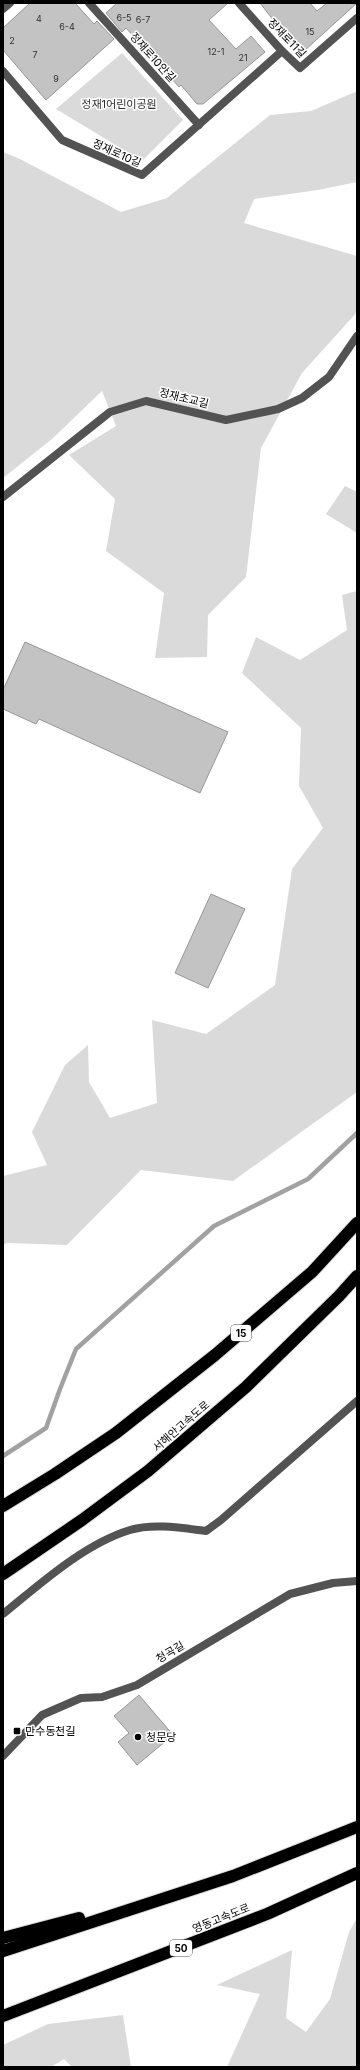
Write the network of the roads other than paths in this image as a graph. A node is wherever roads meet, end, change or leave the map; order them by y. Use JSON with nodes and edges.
{"nodes":[{"id":1,"x":10,"y":3,"type":"edge"},
{"id":2,"x":90,"y":3,"type":"edge"},
{"id":3,"x":238,"y":3,"type":"edge"},
{"id":4,"x":3,"y":9,"type":"edge"},
{"id":5,"x":357,"y":18,"type":"edge"},
{"id":6,"x":282,"y":51,"type":"junction"},
{"id":7,"x":3,"y":72,"type":"edge"},
{"id":8,"x":199,"y":125,"type":"junction"},
{"id":9,"x":357,"y":336,"type":"edge"},
{"id":10,"x":3,"y":497,"type":"edge"},
{"id":11,"x":357,"y":1223,"type":"edge"},
{"id":12,"x":357,"y":1276,"type":"edge"},
{"id":13,"x":357,"y":1401,"type":"edge"},
{"id":14,"x":3,"y":1506,"type":"edge"},
{"id":15,"x":3,"y":1574,"type":"edge"},
{"id":16,"x":357,"y":1581,"type":"edge"},
{"id":17,"x":3,"y":1614,"type":"edge"},
{"id":18,"x":3,"y":1756,"type":"edge"},
{"id":19,"x":357,"y":1827,"type":"edge"},
{"id":20,"x":357,"y":1873,"type":"edge"},
{"id":21,"x":233,"y":1876,"type":"junction"},
{"id":22,"x":3,"y":1938,"type":"edge"},
{"id":23,"x":3,"y":1950,"type":"edge"},
{"id":24,"x":3,"y":2016,"type":"edge"}],
"edges":[{"from":1,"to":4,"type":"street"},
{"from":2,"to":8,"type":"street","name":"정재로10안길"},
{"from":3,"to":6,"type":"street","name":"정재로11길"},
{"from":5,"to":6,"type":"street","name":"정재로11길"},
{"from":6,"to":8,"type":"street","name":"정재로10길"},
{"from":7,"to":8,"type":"street","name":"정재로10길"},
{"from":9,"to":10,"type":"street","name":"정재초교길"},
{"from":11,"to":14,"type":"highway","number":"15"},
{"from":12,"to":15,"type":"highway","name":"서해안고속도로"},
{"from":13,"to":17,"type":"street"},
{"from":16,"to":18,"type":"street","name":"청곡길"},
{"from":19,"to":21,"type":"highway"},
{"from":20,"to":24,"type":"highway","name":"영동고속도로","number":"50"},
{"from":21,"to":22,"type":"highway"},
{"from":21,"to":23,"type":"highway"}]}
